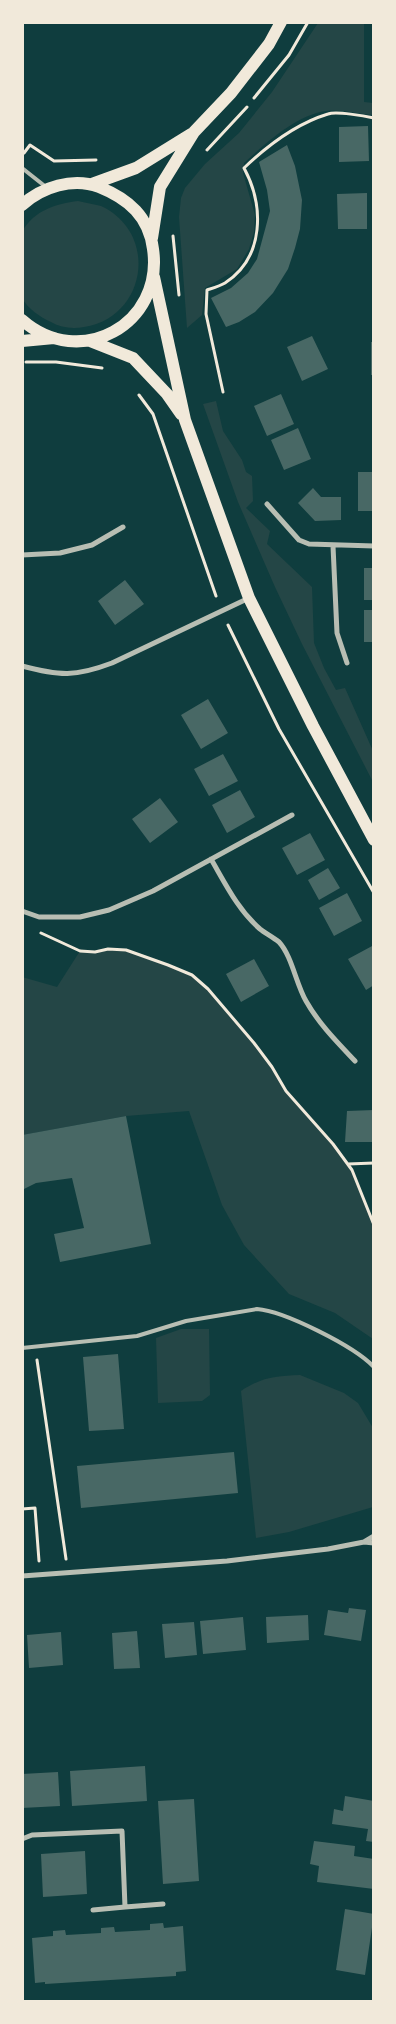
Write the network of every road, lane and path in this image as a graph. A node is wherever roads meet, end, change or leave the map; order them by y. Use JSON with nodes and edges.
{"nodes":[{"id":1,"x":281,"y":22,"type":"edge"},
{"id":2,"x":374,"y":118,"type":"edge"},
{"id":3,"x":194,"y":132,"type":"junction"},
{"id":4,"x":22,"y":155,"type":"edge"},
{"id":5,"x":102,"y":160,"type":"dead end"},
{"id":6,"x":22,"y":168,"type":"edge"},
{"id":7,"x":92,"y":184,"type":"junction"},
{"id":8,"x":48,"y":188,"type":"junction"},
{"id":9,"x":22,"y":205,"type":"edge"},
{"id":10,"x":174,"y":230,"type":"dead end"},
{"id":11,"x":152,"y":238,"type":"junction"},
{"id":12,"x":154,"y":276,"type":"junction"},
{"id":13,"x":180,"y":296,"type":"dead end"},
{"id":14,"x":22,"y":320,"type":"edge"},
{"id":15,"x":54,"y":338,"type":"junction"},
{"id":16,"x":22,"y":341,"type":"edge"},
{"id":17,"x":88,"y":341,"type":"junction"},
{"id":18,"x":22,"y":362,"type":"edge"},
{"id":19,"x":110,"y":369,"type":"dead end"},
{"id":20,"x":135,"y":391,"type":"dead end"},
{"id":21,"x":223,"y":392,"type":"dead end"},
{"id":22,"x":186,"y":420,"type":"junction"},
{"id":23,"x":266,"y":504,"type":"dead end"},
{"id":24,"x":123,"y":528,"type":"dead end"},
{"id":25,"x":333,"y":546,"type":"junction"},
{"id":26,"x":374,"y":546,"type":"edge"},
{"id":27,"x":22,"y":555,"type":"edge"},
{"id":28,"x":249,"y":598,"type":"junction"},
{"id":29,"x":221,"y":610,"type":"junction"},
{"id":30,"x":347,"y":663,"type":"dead end"},
{"id":31,"x":22,"y":666,"type":"edge"},
{"id":32,"x":292,"y":815,"type":"dead end"},
{"id":33,"x":374,"y":840,"type":"edge"},
{"id":34,"x":212,"y":859,"type":"junction"},
{"id":35,"x":374,"y":893,"type":"edge"},
{"id":36,"x":22,"y":911,"type":"edge"},
{"id":37,"x":39,"y":933,"type":"dead end"},
{"id":38,"x":355,"y":1061,"type":"dead end"},
{"id":39,"x":374,"y":1163,"type":"edge"},
{"id":40,"x":348,"y":1164,"type":"junction"},
{"id":41,"x":374,"y":1225,"type":"edge"},
{"id":42,"x":35,"y":1347,"type":"junction"},
{"id":43,"x":22,"y":1348,"type":"edge"},
{"id":44,"x":374,"y":1367,"type":"edge"},
{"id":45,"x":22,"y":1509,"type":"edge"},
{"id":46,"x":374,"y":1536,"type":"edge"},
{"id":47,"x":364,"y":1542,"type":"junction"},
{"id":48,"x":374,"y":1543,"type":"edge"},
{"id":49,"x":67,"y":1572,"type":"junction"},
{"id":50,"x":40,"y":1574,"type":"junction"},
{"id":51,"x":22,"y":1576,"type":"edge"},
{"id":52,"x":22,"y":1839,"type":"edge"},
{"id":53,"x":163,"y":1904,"type":"dead end"},
{"id":54,"x":125,"y":1907,"type":"junction"},
{"id":55,"x":93,"y":1910,"type":"dead end"}],
"edges":[{"from":1,"to":3,"type":"main road"},
{"from":2,"to":21,"type":"path"},
{"from":3,"to":7,"type":"main road"},
{"from":3,"to":11,"type":"main road"},
{"from":4,"to":5,"type":"path"},
{"from":6,"to":8,"type":"lane"},
{"from":7,"to":8,"type":"main road"},
{"from":7,"to":11,"type":"main road"},
{"from":8,"to":9,"type":"main road"},
{"from":10,"to":13,"type":"path"},
{"from":11,"to":12,"type":"main road"},
{"from":12,"to":17,"type":"main road"},
{"from":12,"to":22,"type":"main road"},
{"from":14,"to":15,"type":"main road"},
{"from":15,"to":16,"type":"main road"},
{"from":15,"to":17,"type":"main road"},
{"from":17,"to":22,"type":"main road"},
{"from":18,"to":19,"type":"path"},
{"from":20,"to":29,"type":"path"},
{"from":22,"to":28,"type":"main road"},
{"from":23,"to":25,"type":"street"},
{"from":24,"to":27,"type":"street"},
{"from":25,"to":26,"type":"street"},
{"from":25,"to":30,"type":"street"},
{"from":28,"to":29,"type":"street"},
{"from":28,"to":33,"type":"main road"},
{"from":29,"to":31,"type":"street"},
{"from":29,"to":35,"type":"path"},
{"from":32,"to":34,"type":"street"},
{"from":34,"to":36,"type":"street"},
{"from":34,"to":38,"type":"street"},
{"from":37,"to":40,"type":"path"},
{"from":39,"to":40,"type":"path"},
{"from":40,"to":41,"type":"path"},
{"from":42,"to":43,"type":"lane"},
{"from":42,"to":44,"type":"lane"},
{"from":42,"to":49,"type":"path"},
{"from":45,"to":50,"type":"path"},
{"from":46,"to":47,"type":"street"},
{"from":47,"to":48,"type":"street"},
{"from":47,"to":49,"type":"street"},
{"from":49,"to":50,"type":"street"},
{"from":50,"to":51,"type":"street"},
{"from":52,"to":54,"type":"street"},
{"from":53,"to":54,"type":"street"},
{"from":54,"to":55,"type":"street"}]}
